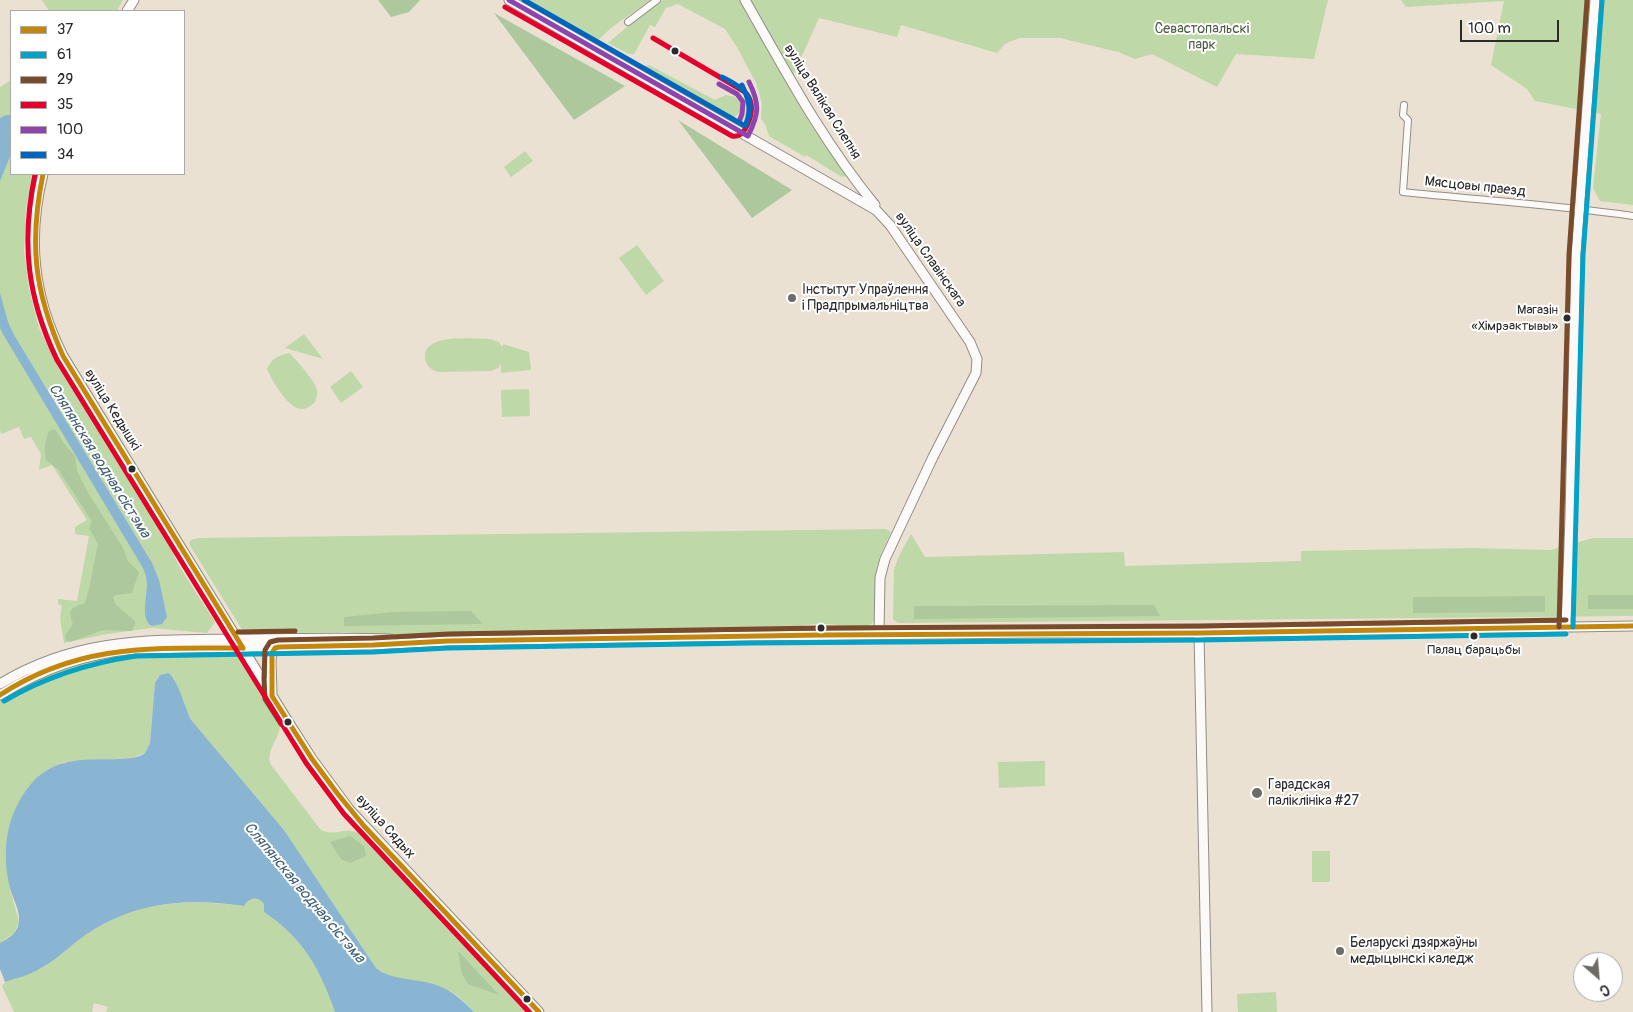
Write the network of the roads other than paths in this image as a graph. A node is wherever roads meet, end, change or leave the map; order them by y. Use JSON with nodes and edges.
{"nodes":[{"id":1,"x":509,"y":0,"type":"edge"},
{"id":2,"x":657,"y":0,"type":"edge"},
{"id":3,"x":745,"y":0,"type":"edge"},
{"id":4,"x":1595,"y":0,"type":"edge"},
{"id":5,"x":628,"y":22,"type":"dead end"},
{"id":6,"x":1404,"y":105,"type":"dead end"},
{"id":7,"x":43,"y":175,"type":"edge"},
{"id":8,"x":854,"y":179,"type":"junction"},
{"id":9,"x":846,"y":192,"type":"junction"},
{"id":10,"x":1579,"y":209,"type":"junction"},
{"id":11,"x":882,"y":215,"type":"junction"},
{"id":12,"x":1633,"y":216,"type":"edge"},
{"id":13,"x":1633,"y":626,"type":"edge"},
{"id":14,"x":1566,"y":627,"type":"junction"},
{"id":15,"x":1199,"y":633,"type":"junction"},
{"id":16,"x":879,"y":634,"type":"junction"},
{"id":17,"x":238,"y":639,"type":"junction"},
{"id":18,"x":448,"y":641,"type":"junction"},
{"id":19,"x":279,"y":646,"type":"junction"},
{"id":20,"x":243,"y":648,"type":"junction"},
{"id":21,"x":0,"y":684,"type":"edge"},
{"id":22,"x":0,"y":695,"type":"edge"},
{"id":23,"x":272,"y":696,"type":"junction"},
{"id":24,"x":539,"y":1012,"type":"edge"},
{"id":25,"x":1206,"y":1012,"type":"edge"}],
"edges":[{"from":1,"to":9,"type":"main road","name":"вуліца Славінскага"},
{"from":2,"to":5,"type":"street"},
{"from":3,"to":8,"type":"main road","name":"вуліца Вялікая Слепня"},
{"from":4,"to":10,"type":"main road"},
{"from":6,"to":10,"type":"street","name":"Мясцовы праезд"},
{"from":7,"to":17,"type":"main road","name":"вуліца Кедышкі"},
{"from":8,"to":9,"type":"main road"},
{"from":8,"to":11,"type":"main road","name":"вуліца Вялікая Слепня"},
{"from":9,"to":11,"type":"main road","name":"вуліца Славінскага"},
{"from":10,"to":12,"type":"street","name":"Мясцовы праезд"},
{"from":10,"to":14,"type":"main road"},
{"from":11,"to":16,"type":"main road","name":"вуліца Славінскага"},
{"from":13,"to":14,"type":"main road"},
{"from":14,"to":15,"type":"main road"},
{"from":15,"to":16,"type":"main road"},
{"from":15,"to":25,"type":"main road"},
{"from":16,"to":18,"type":"main road"},
{"from":17,"to":18,"type":"main road"},
{"from":17,"to":20,"type":"main road","name":"вуліца Сядых"},
{"from":17,"to":21,"type":"main road"},
{"from":18,"to":19,"type":"main road"},
{"from":19,"to":20,"type":"main road"},
{"from":19,"to":23,"type":"main road"},
{"from":20,"to":22,"type":"main road"},
{"from":20,"to":23,"type":"main road","name":"вуліца Сядых"},
{"from":23,"to":24,"type":"main road","name":"вуліца Сядых"}]}
